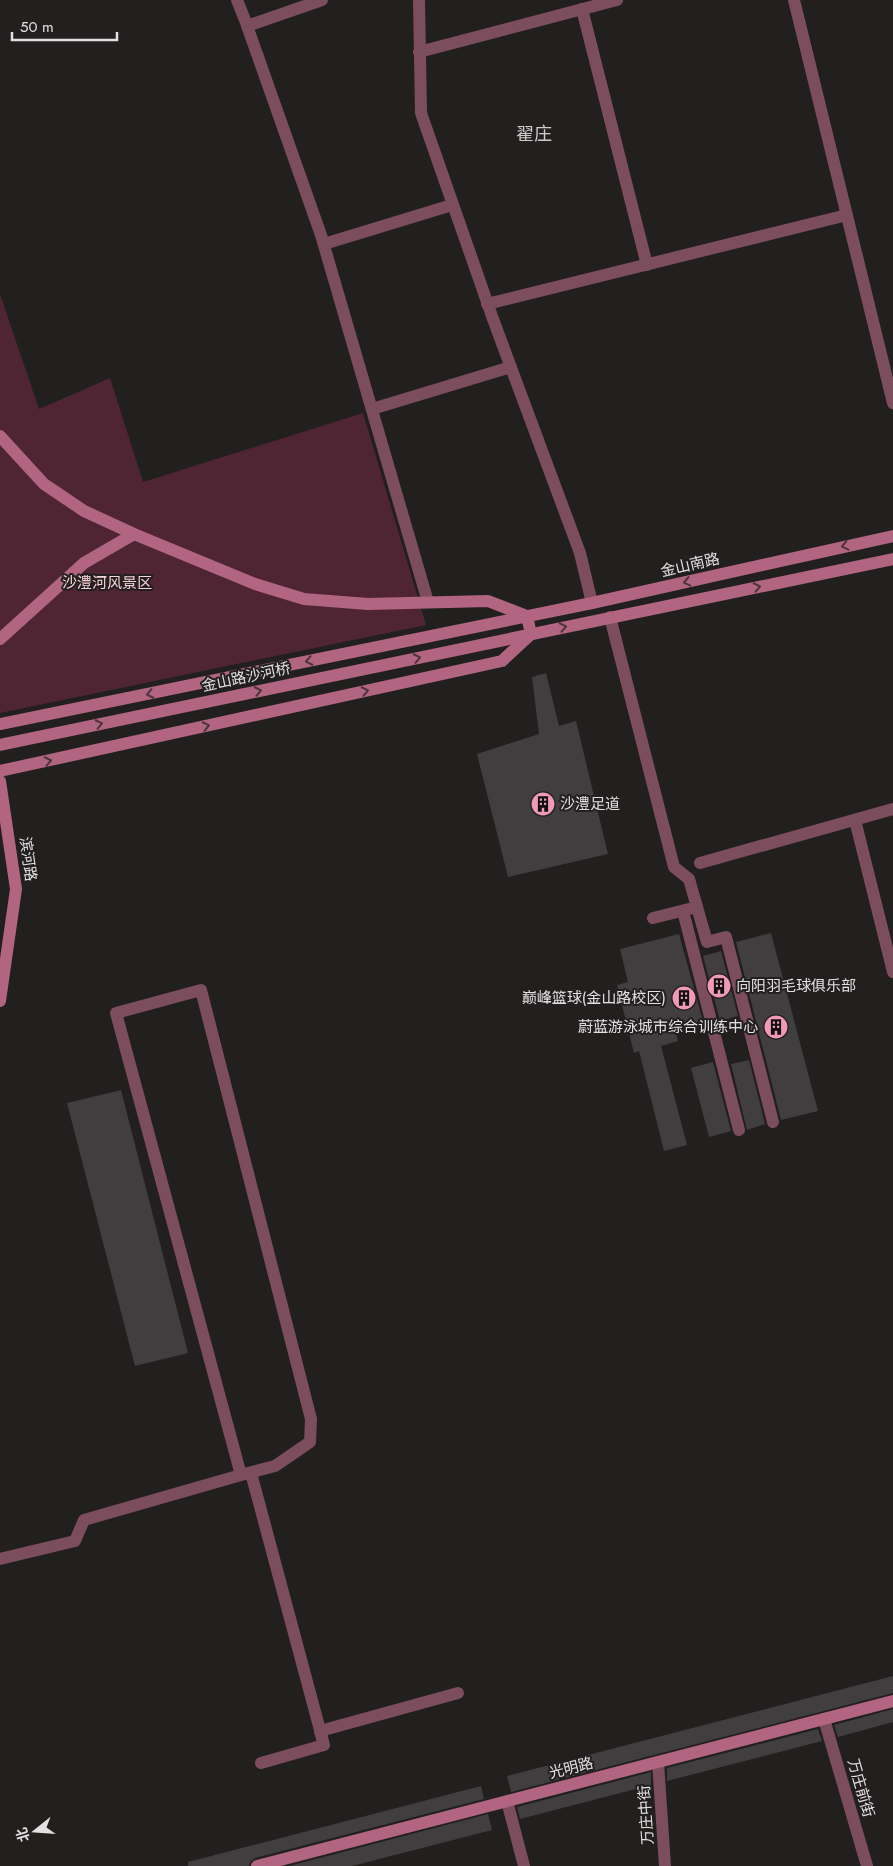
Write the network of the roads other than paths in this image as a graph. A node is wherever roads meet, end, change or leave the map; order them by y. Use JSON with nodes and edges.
{"nodes":[{"id":1,"x":237,"y":0,"type":"edge"},
{"id":2,"x":322,"y":0,"type":"edge"},
{"id":3,"x":419,"y":0,"type":"edge"},
{"id":4,"x":617,"y":0,"type":"edge"},
{"id":5,"x":794,"y":0,"type":"edge"},
{"id":6,"x":582,"y":9,"type":"junction"},
{"id":7,"x":247,"y":26,"type":"junction"},
{"id":8,"x":419,"y":52,"type":"junction"},
{"id":9,"x":452,"y":205,"type":"junction"},
{"id":10,"x":846,"y":215,"type":"junction"},
{"id":11,"x":324,"y":244,"type":"junction"},
{"id":12,"x":647,"y":264,"type":"junction"},
{"id":13,"x":487,"y":304,"type":"junction"},
{"id":14,"x":510,"y":367,"type":"junction"},
{"id":15,"x":893,"y":403,"type":"edge"},
{"id":16,"x":372,"y":409,"type":"junction"},
{"id":17,"x":0,"y":436,"type":"edge"},
{"id":18,"x":134,"y":534,"type":"junction"},
{"id":19,"x":893,"y":536,"type":"edge"},
{"id":20,"x":893,"y":559,"type":"edge"},
{"id":21,"x":428,"y":602,"type":"junction"},
{"id":22,"x":592,"y":603,"type":"junction"},
{"id":23,"x":528,"y":616,"type":"junction"},
{"id":24,"x":610,"y":617,"type":"junction"},
{"id":25,"x":494,"y":622,"type":"joint"},
{"id":26,"x":531,"y":634,"type":"junction"},
{"id":27,"x":0,"y":639,"type":"edge"},
{"id":28,"x":0,"y":724,"type":"edge"},
{"id":29,"x":0,"y":745,"type":"edge"},
{"id":30,"x":0,"y":771,"type":"edge"},
{"id":31,"x":0,"y":781,"type":"edge"},
{"id":32,"x":893,"y":809,"type":"edge"},
{"id":33,"x":855,"y":820,"type":"junction"},
{"id":34,"x":700,"y":863,"type":"dead end"},
{"id":35,"x":697,"y":906,"type":"junction"},
{"id":36,"x":683,"y":910,"type":"junction"},
{"id":37,"x":653,"y":918,"type":"dead end"},
{"id":38,"x":893,"y":972,"type":"edge"},
{"id":39,"x":0,"y":996,"type":"edge"},
{"id":40,"x":773,"y":1122,"type":"dead end"},
{"id":41,"x":739,"y":1130,"type":"dead end"},
{"id":42,"x":246,"y":1474,"type":"junction"},
{"id":43,"x":0,"y":1560,"type":"edge"},
{"id":44,"x":458,"y":1693,"type":"dead end"},
{"id":45,"x":893,"y":1702,"type":"edge"},
{"id":46,"x":824,"y":1719,"type":"junction"},
{"id":47,"x":320,"y":1731,"type":"junction"},
{"id":48,"x":658,"y":1762,"type":"junction"},
{"id":49,"x":261,"y":1763,"type":"dead end"},
{"id":50,"x":507,"y":1801,"type":"junction"},
{"id":51,"x":294,"y":1861,"type":"edge"},
{"id":52,"x":257,"y":1866,"type":"edge"},
{"id":53,"x":524,"y":1866,"type":"edge"},
{"id":54,"x":665,"y":1866,"type":"edge"},
{"id":55,"x":867,"y":1866,"type":"edge"}],
"edges":[{"from":1,"to":7,"type":"street"},
{"from":2,"to":7,"type":"street"},
{"from":3,"to":8,"type":"street"},
{"from":4,"to":6,"type":"street"},
{"from":5,"to":10,"type":"street"},
{"from":6,"to":8,"type":"street"},
{"from":6,"to":12,"type":"street"},
{"from":7,"to":11,"type":"street"},
{"from":8,"to":9,"type":"street"},
{"from":9,"to":11,"type":"street"},
{"from":9,"to":13,"type":"street"},
{"from":10,"to":12,"type":"street"},
{"from":10,"to":15,"type":"street"},
{"from":11,"to":16,"type":"street"},
{"from":12,"to":13,"type":"street"},
{"from":13,"to":14,"type":"street"},
{"from":14,"to":16,"type":"street"},
{"from":14,"to":22,"type":"street"},
{"from":16,"to":21,"type":"street"},
{"from":17,"to":18,"type":"street"},
{"from":18,"to":21,"type":"street"},
{"from":18,"to":27,"type":"street"},
{"from":19,"to":22,"type":"street","name":"金山南路","one_way":true},
{"from":24,"to":20,"type":"street","one_way":true},
{"from":21,"to":23,"type":"street"},
{"from":22,"to":23,"type":"street","name":"金山南路"},
{"from":23,"to":25,"type":"street","name":"金山南路"},
{"from":23,"to":26,"type":"street"},
{"from":26,"to":24,"type":"street","one_way":true},
{"from":24,"to":35,"type":"street"},
{"from":25,"to":28,"type":"street","name":"金山路沙河桥","one_way":true},
{"from":29,"to":26,"type":"street","name":"金山路沙河桥","one_way":true},
{"from":30,"to":26,"type":"street","one_way":true},
{"from":31,"to":39,"type":"street","name":"滨河路"},
{"from":32,"to":33,"type":"street"},
{"from":33,"to":34,"type":"street"},
{"from":33,"to":38,"type":"street"},
{"from":35,"to":36,"type":"street"},
{"from":35,"to":40,"type":"street"},
{"from":36,"to":37,"type":"street"},
{"from":36,"to":41,"type":"street"},
{"from":42,"to":42,"type":"street"},
{"from":42,"to":43,"type":"street"},
{"from":42,"to":47,"type":"street"},
{"from":44,"to":47,"type":"street"},
{"from":45,"to":46,"type":"street","name":"光明路"},
{"from":46,"to":48,"type":"street","name":"光明路"},
{"from":46,"to":55,"type":"street","name":"万庄前街"},
{"from":47,"to":49,"type":"street"},
{"from":48,"to":50,"type":"street","name":"光明路"},
{"from":48,"to":54,"type":"street","name":"万庄中街"},
{"from":50,"to":51,"type":"street","name":"光明路"},
{"from":50,"to":53,"type":"street"},
{"from":51,"to":52,"type":"street","name":"光明路"}]}
